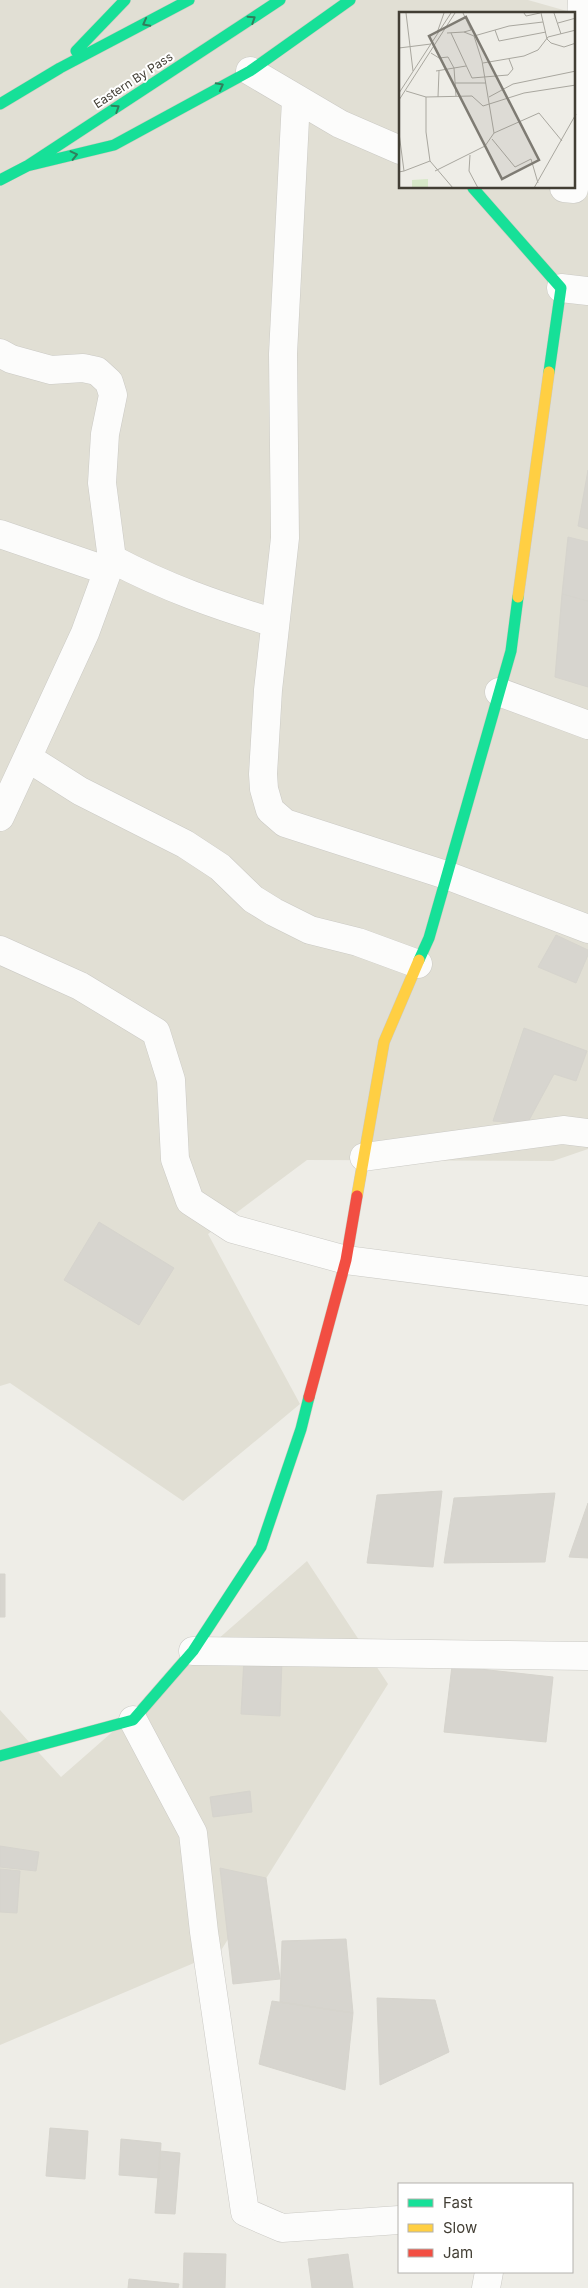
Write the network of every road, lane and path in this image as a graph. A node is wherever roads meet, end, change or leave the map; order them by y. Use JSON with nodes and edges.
{"nodes":[{"id":1,"x":125,"y":0,"type":"edge"},
{"id":2,"x":189,"y":0,"type":"edge"},
{"id":3,"x":280,"y":0,"type":"edge"},
{"id":4,"x":350,"y":0,"type":"edge"},
{"id":5,"x":582,"y":0,"type":"edge"},
{"id":6,"x":584,"y":57,"type":"edge"},
{"id":7,"x":60,"y":68,"type":"junction"},
{"id":8,"x":250,"y":71,"type":"junction"},
{"id":9,"x":296,"y":100,"type":"junction"},
{"id":10,"x":0,"y":104,"type":"edge"},
{"id":11,"x":399,"y":150,"type":"edge"},
{"id":12,"x":576,"y":163,"type":"edge"},
{"id":13,"x":27,"y":166,"type":"junction"},
{"id":14,"x":0,"y":180,"type":"edge"},
{"id":15,"x":474,"y":189,"type":"edge"},
{"id":16,"x":561,"y":288,"type":"junction"},
{"id":17,"x":588,"y":291,"type":"edge"},
{"id":18,"x":0,"y":353,"type":"edge"},
{"id":19,"x":0,"y":534,"type":"edge"},
{"id":20,"x":110,"y":565,"type":"junction"},
{"id":21,"x":275,"y":623,"type":"junction"},
{"id":22,"x":499,"y":692,"type":"junction"},
{"id":23,"x":588,"y":725,"type":"edge"},
{"id":24,"x":28,"y":758,"type":"junction"},
{"id":25,"x":0,"y":817,"type":"edge"},
{"id":26,"x":446,"y":875,"type":"junction"},
{"id":27,"x":588,"y":930,"type":"edge"},
{"id":28,"x":0,"y":950,"type":"edge"},
{"id":29,"x":418,"y":964,"type":"junction"},
{"id":30,"x":588,"y":1133,"type":"edge"},
{"id":31,"x":364,"y":1157,"type":"junction"},
{"id":32,"x":346,"y":1260,"type":"junction"},
{"id":33,"x":588,"y":1290,"type":"edge"},
{"id":34,"x":193,"y":1650,"type":"junction"},
{"id":35,"x":588,"y":1656,"type":"edge"},
{"id":36,"x":133,"y":1720,"type":"junction"},
{"id":37,"x":0,"y":1756,"type":"edge"},
{"id":38,"x":398,"y":2220,"type":"edge"},
{"id":39,"x":489,"y":2273,"type":"edge"},
{"id":40,"x":486,"y":2288,"type":"edge"}],
"edges":[{"from":1,"to":7,"type":"street"},
{"from":2,"to":7,"type":"street","one_way":true},
{"from":13,"to":3,"type":"street","name":"Eastern By Pass","one_way":true},
{"from":4,"to":8,"type":"street"},
{"from":5,"to":6,"type":"street"},
{"from":6,"to":12,"type":"street"},
{"from":7,"to":10,"type":"street"},
{"from":8,"to":9,"type":"street"},
{"from":13,"to":8,"type":"street","one_way":true},
{"from":9,"to":11,"type":"street"},
{"from":9,"to":21,"type":"street"},
{"from":13,"to":14,"type":"street","name":"Eastern By Pass"},
{"from":15,"to":16,"type":"street"},
{"from":16,"to":17,"type":"street"},
{"from":16,"to":22,"type":"street"},
{"from":18,"to":20,"type":"street"},
{"from":19,"to":20,"type":"street"},
{"from":20,"to":21,"type":"street"},
{"from":20,"to":24,"type":"street"},
{"from":21,"to":26,"type":"street"},
{"from":22,"to":23,"type":"street"},
{"from":22,"to":26,"type":"street"},
{"from":24,"to":25,"type":"street"},
{"from":24,"to":29,"type":"street"},
{"from":26,"to":27,"type":"street"},
{"from":26,"to":29,"type":"street"},
{"from":28,"to":32,"type":"street"},
{"from":29,"to":31,"type":"street"},
{"from":30,"to":31,"type":"street"},
{"from":31,"to":32,"type":"street"},
{"from":32,"to":33,"type":"street"},
{"from":32,"to":34,"type":"street"},
{"from":34,"to":35,"type":"street"},
{"from":34,"to":36,"type":"street"},
{"from":36,"to":37,"type":"street"},
{"from":36,"to":38,"type":"street"},
{"from":39,"to":40,"type":"street"}]}
